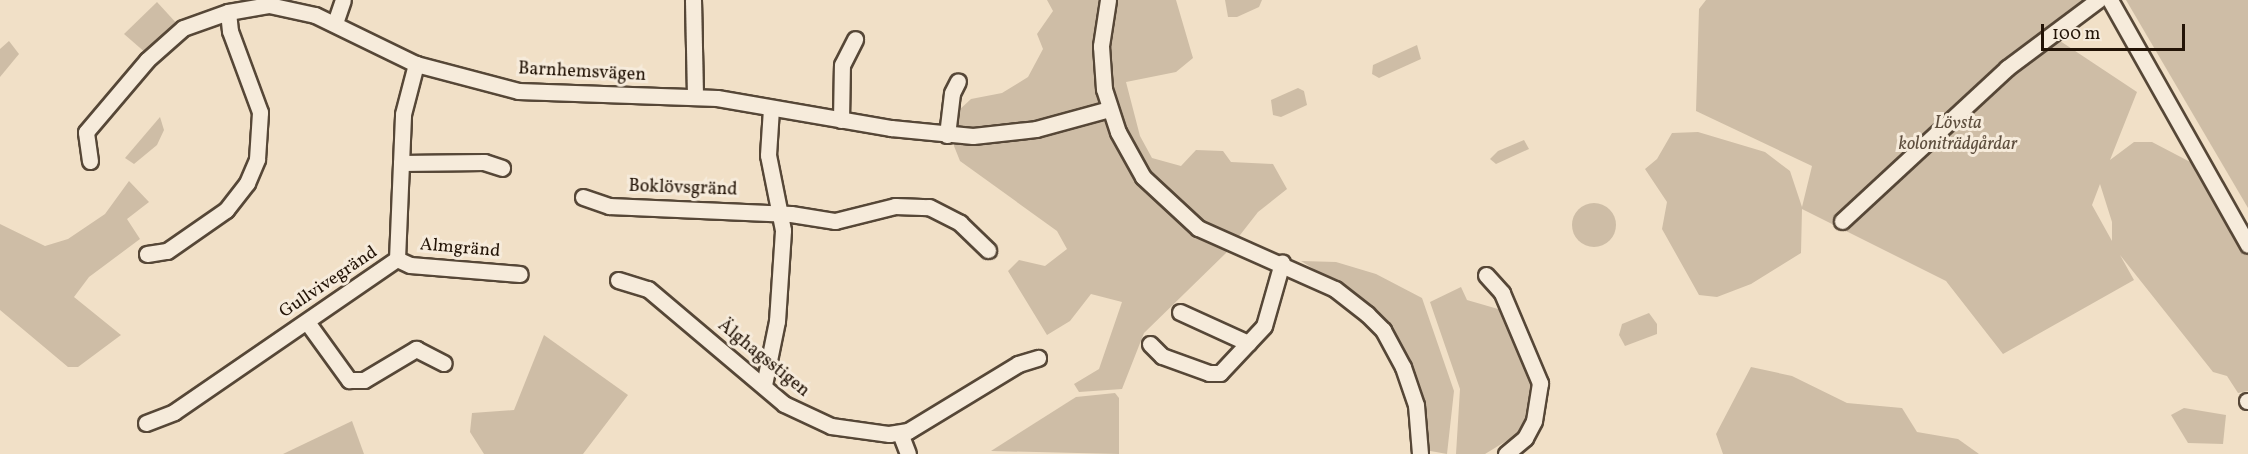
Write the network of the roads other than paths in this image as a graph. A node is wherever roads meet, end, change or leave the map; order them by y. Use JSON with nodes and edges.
{"nodes":[{"id":1,"x":342,"y":0,"type":"edge"},
{"id":2,"x":693,"y":0,"type":"edge"},
{"id":3,"x":1108,"y":0,"type":"edge"},
{"id":4,"x":2098,"y":0,"type":"edge"},
{"id":5,"x":2110,"y":0,"type":"edge"},
{"id":6,"x":269,"y":3,"type":"edge"},
{"id":7,"x":228,"y":12,"type":"junction"},
{"id":8,"x":335,"y":23,"type":"junction"},
{"id":9,"x":855,"y":39,"type":"dead end"},
{"id":10,"x":416,"y":64,"type":"junction"},
{"id":11,"x":958,"y":81,"type":"dead end"},
{"id":12,"x":695,"y":96,"type":"junction"},
{"id":13,"x":771,"y":108,"type":"junction"},
{"id":14,"x":1109,"y":109,"type":"junction"},
{"id":15,"x":841,"y":120,"type":"junction"},
{"id":16,"x":947,"y":135,"type":"junction"},
{"id":17,"x":90,"y":161,"type":"dead end"},
{"id":18,"x":401,"y":163,"type":"junction"},
{"id":19,"x":502,"y":168,"type":"dead end"},
{"id":20,"x":583,"y":197,"type":"dead end"},
{"id":21,"x":782,"y":213,"type":"junction"},
{"id":22,"x":1842,"y":221,"type":"dead end"},
{"id":23,"x":2248,"y":244,"type":"edge"},
{"id":24,"x":988,"y":250,"type":"dead end"},
{"id":25,"x":147,"y":254,"type":"dead end"},
{"id":26,"x":397,"y":259,"type":"junction"},
{"id":27,"x":1281,"y":263,"type":"junction"},
{"id":28,"x":520,"y":274,"type":"dead end"},
{"id":29,"x":1486,"y":275,"type":"dead end"},
{"id":30,"x":618,"y":280,"type":"dead end"},
{"id":31,"x":1180,"y":312,"type":"dead end"},
{"id":32,"x":307,"y":322,"type":"junction"},
{"id":33,"x":1150,"y":344,"type":"dead end"},
{"id":34,"x":1248,"y":344,"type":"junction"},
{"id":35,"x":1038,"y":358,"type":"dead end"},
{"id":36,"x":444,"y":363,"type":"dead end"},
{"id":37,"x":764,"y":385,"type":"junction"},
{"id":38,"x":146,"y":423,"type":"dead end"},
{"id":39,"x":900,"y":433,"type":"junction"},
{"id":40,"x":908,"y":454,"type":"edge"},
{"id":41,"x":1420,"y":454,"type":"edge"},
{"id":42,"x":1506,"y":454,"type":"edge"}],
"edges":[{"from":1,"to":8,"type":"street"},
{"from":2,"to":12,"type":"street"},
{"from":3,"to":14,"type":"street"},
{"from":4,"to":22,"type":"street"},
{"from":5,"to":23,"type":"street"},
{"from":6,"to":7,"type":"street"},
{"from":6,"to":8,"type":"street","name":"Barnhemsvägen"},
{"from":7,"to":17,"type":"street"},
{"from":7,"to":25,"type":"street"},
{"from":8,"to":10,"type":"street","name":"Barnhemsvägen"},
{"from":9,"to":15,"type":"street"},
{"from":10,"to":12,"type":"street","name":"Barnhemsvägen"},
{"from":10,"to":18,"type":"street","name":"Gullvivegränd"},
{"from":11,"to":16,"type":"street"},
{"from":12,"to":13,"type":"street","name":"Barnhemsvägen"},
{"from":13,"to":15,"type":"street","name":"Barnhemsvägen"},
{"from":13,"to":21,"type":"street"},
{"from":14,"to":16,"type":"street","name":"Barnhemsvägen"},
{"from":14,"to":27,"type":"street"},
{"from":15,"to":16,"type":"street","name":"Barnhemsvägen"},
{"from":18,"to":19,"type":"street"},
{"from":18,"to":26,"type":"street","name":"Gullvivegränd"},
{"from":20,"to":21,"type":"street","name":"Boklövsgränd"},
{"from":21,"to":24,"type":"street","name":"Boklövsgränd"},
{"from":21,"to":37,"type":"street"},
{"from":26,"to":28,"type":"street","name":"Almgränd"},
{"from":26,"to":32,"type":"street","name":"Gullvivegränd"},
{"from":27,"to":34,"type":"street"},
{"from":27,"to":41,"type":"street"},
{"from":29,"to":42,"type":"street"},
{"from":30,"to":37,"type":"street","name":"Älghagsstigen"},
{"from":31,"to":34,"type":"street"},
{"from":32,"to":36,"type":"street"},
{"from":32,"to":38,"type":"street","name":"Gullvivegränd"},
{"from":33,"to":34,"type":"street"},
{"from":35,"to":39,"type":"street"},
{"from":37,"to":39,"type":"street","name":"Älghagsstigen"},
{"from":39,"to":40,"type":"street"}]}
